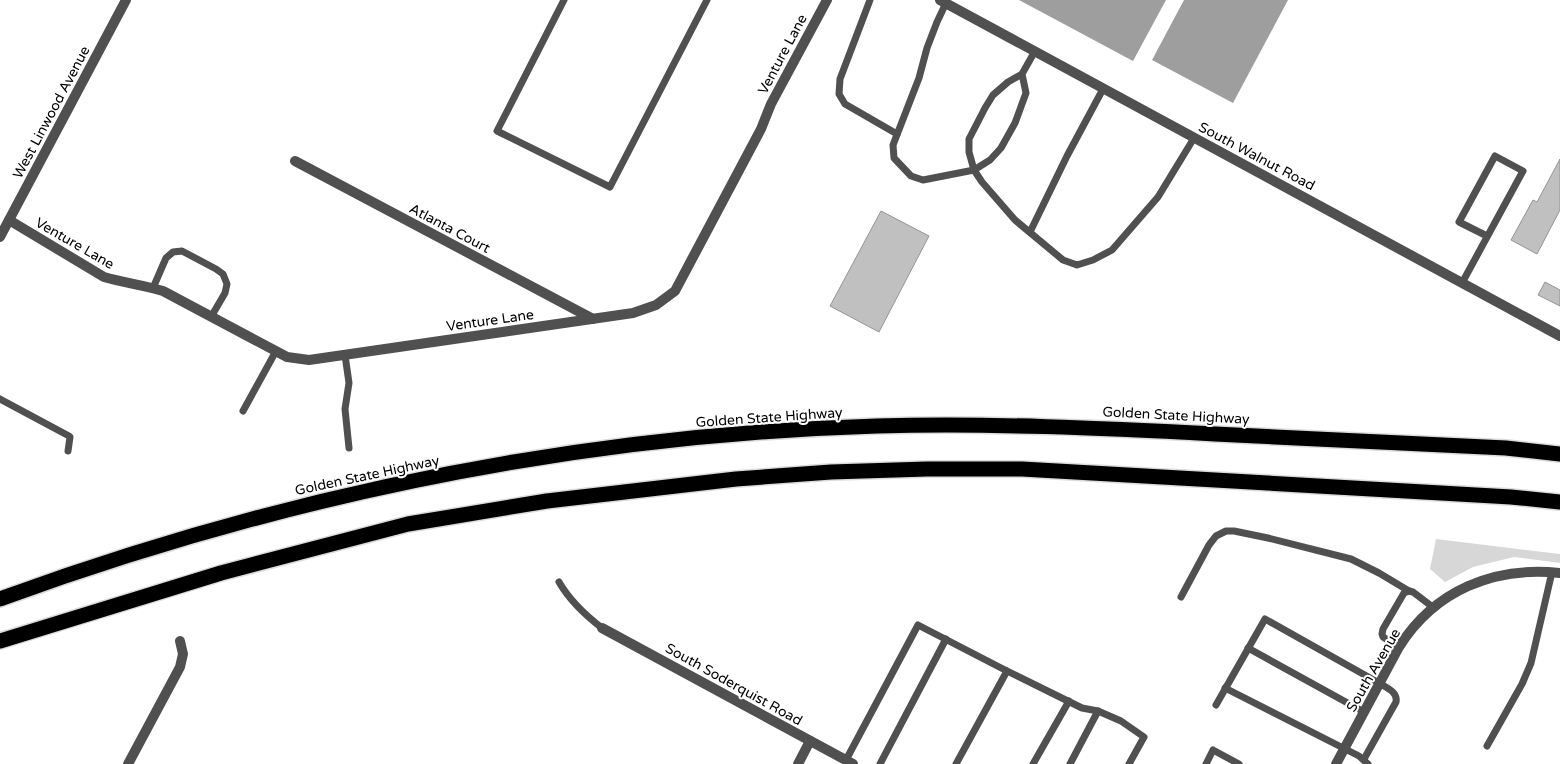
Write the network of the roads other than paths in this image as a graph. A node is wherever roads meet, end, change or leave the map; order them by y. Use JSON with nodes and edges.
{"nodes":[{"id":1,"x":126,"y":0,"type":"edge"},
{"id":2,"x":564,"y":0,"type":"edge"},
{"id":3,"x":707,"y":0,"type":"edge"},
{"id":4,"x":827,"y":0,"type":"edge"},
{"id":5,"x":870,"y":0,"type":"edge"},
{"id":6,"x":943,"y":2,"type":"edge"},
{"id":7,"x":1035,"y":51,"type":"junction"},
{"id":8,"x":1022,"y":74,"type":"junction"},
{"id":9,"x":1103,"y":89,"type":"junction"},
{"id":10,"x":897,"y":134,"type":"junction"},
{"id":11,"x":1194,"y":138,"type":"junction"},
{"id":12,"x":295,"y":161,"type":"dead end"},
{"id":13,"x":974,"y":170,"type":"junction"},
{"id":14,"x":9,"y":220,"type":"junction"},
{"id":15,"x":1030,"y":232,"type":"junction"},
{"id":16,"x":1487,"y":236,"type":"junction"},
{"id":17,"x":0,"y":237,"type":"edge"},
{"id":18,"x":1462,"y":283,"type":"junction"},
{"id":19,"x":153,"y":288,"type":"junction"},
{"id":20,"x":211,"y":317,"type":"junction"},
{"id":21,"x":593,"y":319,"type":"junction"},
{"id":22,"x":1560,"y":336,"type":"edge"},
{"id":23,"x":276,"y":351,"type":"junction"},
{"id":24,"x":344,"y":355,"type":"junction"},
{"id":25,"x":0,"y":399,"type":"edge"},
{"id":26,"x":243,"y":411,"type":"dead end"},
{"id":27,"x":349,"y":448,"type":"dead end"},
{"id":28,"x":68,"y":452,"type":"dead end"},
{"id":29,"x":1560,"y":454,"type":"edge"},
{"id":30,"x":1560,"y":502,"type":"edge"},
{"id":31,"x":1556,"y":573,"type":"edge"},
{"id":32,"x":559,"y":582,"type":"dead end"},
{"id":33,"x":1409,"y":591,"type":"junction"},
{"id":34,"x":1181,"y":597,"type":"dead end"},
{"id":35,"x":0,"y":598,"type":"edge"},
{"id":36,"x":1434,"y":608,"type":"junction"},
{"id":37,"x":602,"y":628,"type":"joint"},
{"id":38,"x":946,"y":639,"type":"junction"},
{"id":39,"x":0,"y":641,"type":"edge"},
{"id":40,"x":180,"y":641,"type":"dead end"},
{"id":41,"x":1399,"y":647,"type":"junction"},
{"id":42,"x":1248,"y":648,"type":"junction"},
{"id":43,"x":1007,"y":671,"type":"junction"},
{"id":44,"x":1379,"y":683,"type":"junction"},
{"id":45,"x":1225,"y":688,"type":"junction"},
{"id":46,"x":1068,"y":701,"type":"junction"},
{"id":47,"x":1216,"y":704,"type":"dead end"},
{"id":48,"x":1098,"y":711,"type":"junction"},
{"id":49,"x":1364,"y":712,"type":"junction"},
{"id":50,"x":810,"y":741,"type":"junction"},
{"id":51,"x":1487,"y":746,"type":"dead end"},
{"id":52,"x":1344,"y":749,"type":"junction"},
{"id":53,"x":850,"y":762,"type":"edge"},
{"id":54,"x":1366,"y":762,"type":"edge"},
{"id":55,"x":128,"y":764,"type":"edge"},
{"id":56,"x":798,"y":764,"type":"edge"},
{"id":57,"x":880,"y":764,"type":"edge"},
{"id":58,"x":956,"y":764,"type":"edge"},
{"id":59,"x":1033,"y":764,"type":"edge"},
{"id":60,"x":1070,"y":764,"type":"edge"},
{"id":61,"x":1129,"y":764,"type":"edge"},
{"id":62,"x":1206,"y":764,"type":"edge"},
{"id":63,"x":1239,"y":764,"type":"edge"},
{"id":64,"x":1336,"y":764,"type":"edge"}],
"edges":[{"from":1,"to":14,"type":"street","name":"West Linwood Avenue"},
{"from":2,"to":3,"type":"lane"},
{"from":4,"to":21,"type":"street","name":"Venture Lane"},
{"from":5,"to":10,"type":"lane"},
{"from":6,"to":7,"type":"street","name":"South Walnut Road"},
{"from":6,"to":10,"type":"lane"},
{"from":7,"to":8,"type":"lane"},
{"from":7,"to":9,"type":"street","name":"South Walnut Road"},
{"from":8,"to":13,"type":"lane"},
{"from":8,"to":13,"type":"lane"},
{"from":9,"to":11,"type":"street","name":"South Walnut Road"},
{"from":9,"to":15,"type":"lane"},
{"from":10,"to":13,"type":"lane"},
{"from":11,"to":15,"type":"lane"},
{"from":11,"to":18,"type":"street","name":"South Walnut Road"},
{"from":12,"to":21,"type":"street","name":"Atlanta Court"},
{"from":13,"to":15,"type":"lane"},
{"from":14,"to":17,"type":"street","name":"West Linwood Avenue"},
{"from":14,"to":19,"type":"street","name":"Venture Lane"},
{"from":16,"to":16,"type":"lane"},
{"from":16,"to":18,"type":"lane"},
{"from":18,"to":22,"type":"street","name":"South Walnut Road"},
{"from":19,"to":20,"type":"street","name":"Venture Lane"},
{"from":19,"to":20,"type":"lane"},
{"from":20,"to":23,"type":"street","name":"Venture Lane"},
{"from":21,"to":24,"type":"street","name":"Venture Lane"},
{"from":23,"to":24,"type":"street","name":"Venture Lane"},
{"from":23,"to":26,"type":"lane"},
{"from":24,"to":27,"type":"lane"},
{"from":25,"to":28,"type":"lane"},
{"from":29,"to":35,"type":"highway","name":"Golden State Highway"},
{"from":30,"to":39,"type":"highway"},
{"from":31,"to":36,"type":"street","name":"South Avenue"},
{"from":31,"to":51,"type":"lane"},
{"from":32,"to":37,"type":"lane"},
{"from":33,"to":34,"type":"lane"},
{"from":33,"to":36,"type":"lane"},
{"from":33,"to":41,"type":"lane"},
{"from":36,"to":41,"type":"street","name":"South Avenue"},
{"from":37,"to":50,"type":"street","name":"South Soderquist Road"},
{"from":38,"to":43,"type":"lane"},
{"from":38,"to":53,"type":"lane"},
{"from":38,"to":57,"type":"lane"},
{"from":40,"to":55,"type":"street"},
{"from":41,"to":44,"type":"street","name":"South Avenue"},
{"from":42,"to":44,"type":"lane"},
{"from":42,"to":45,"type":"lane"},
{"from":42,"to":49,"type":"lane"},
{"from":43,"to":46,"type":"lane"},
{"from":43,"to":58,"type":"lane"},
{"from":44,"to":49,"type":"street","name":"South Avenue"},
{"from":44,"to":54,"type":"lane"},
{"from":45,"to":47,"type":"lane"},
{"from":45,"to":52,"type":"lane"},
{"from":46,"to":48,"type":"lane"},
{"from":46,"to":59,"type":"lane"},
{"from":48,"to":60,"type":"lane"},
{"from":48,"to":61,"type":"lane"},
{"from":49,"to":52,"type":"street","name":"South Avenue"},
{"from":50,"to":53,"type":"street","name":"South Soderquist Road"},
{"from":50,"to":56,"type":"street"},
{"from":52,"to":54,"type":"lane"},
{"from":52,"to":64,"type":"street","name":"South Avenue"},
{"from":62,"to":63,"type":"lane"}]}
